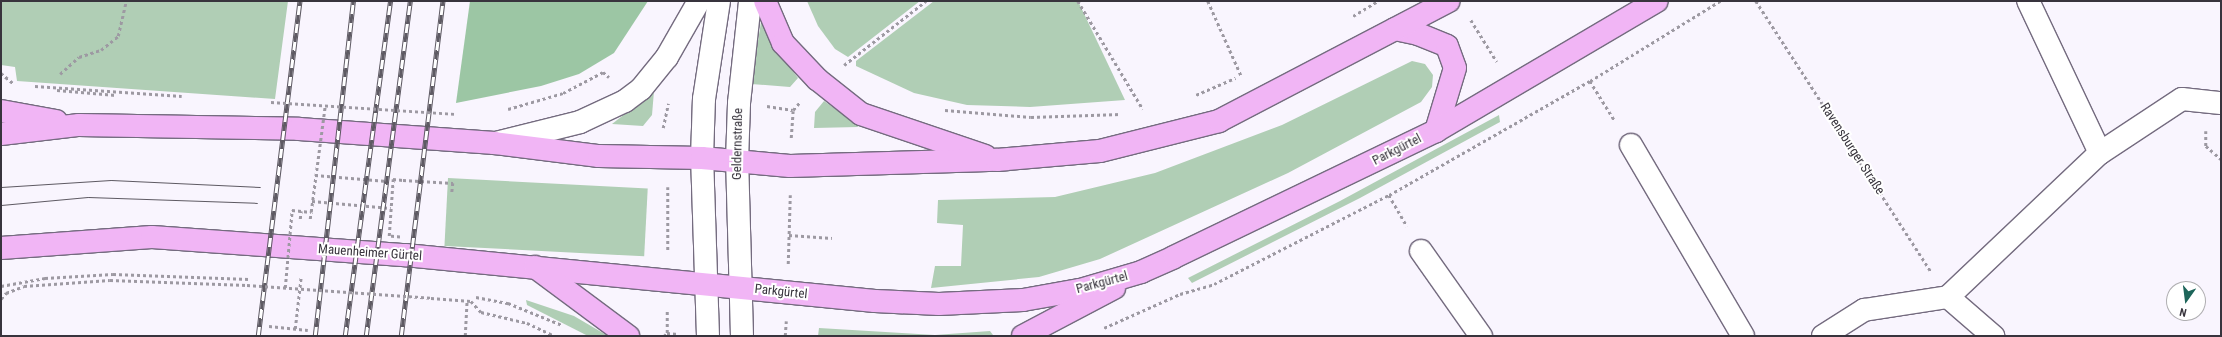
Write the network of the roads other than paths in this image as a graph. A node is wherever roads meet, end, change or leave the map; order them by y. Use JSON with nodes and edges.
{"nodes":[{"id":1,"x":700,"y":1,"type":"edge"},
{"id":2,"x":719,"y":1,"type":"edge"},
{"id":3,"x":750,"y":1,"type":"edge"},
{"id":4,"x":765,"y":1,"type":"edge"},
{"id":5,"x":1449,"y":1,"type":"edge"},
{"id":6,"x":1656,"y":1,"type":"edge"},
{"id":7,"x":2028,"y":1,"type":"edge"},
{"id":8,"x":1395,"y":29,"type":"junction"},
{"id":9,"x":2221,"y":103,"type":"edge"},
{"id":10,"x":1,"y":111,"type":"edge"},
{"id":11,"x":79,"y":126,"type":"junction"},
{"id":12,"x":1436,"y":131,"type":"junction"},
{"id":13,"x":1,"y":134,"type":"edge"},
{"id":14,"x":494,"y":143,"type":"junction"},
{"id":15,"x":1631,"y":146,"type":"road end"},
{"id":16,"x":2100,"y":153,"type":"junction"},
{"id":17,"x":702,"y":158,"type":"junction"},
{"id":18,"x":998,"y":160,"type":"junction"},
{"id":19,"x":737,"y":161,"type":"junction"},
{"id":20,"x":1,"y":248,"type":"edge"},
{"id":21,"x":1421,"y":251,"type":"road end"},
{"id":22,"x":534,"y":267,"type":"junction"},
{"id":23,"x":1141,"y":272,"type":"junction"},
{"id":24,"x":706,"y":284,"type":"junction"},
{"id":25,"x":738,"y":287,"type":"junction"},
{"id":26,"x":1948,"y":297,"type":"junction"},
{"id":27,"x":628,"y":336,"type":"edge"},
{"id":28,"x":708,"y":336,"type":"edge"},
{"id":29,"x":742,"y":336,"type":"edge"},
{"id":30,"x":1023,"y":336,"type":"edge"},
{"id":31,"x":1481,"y":336,"type":"edge"},
{"id":32,"x":1744,"y":336,"type":"edge"},
{"id":33,"x":1823,"y":336,"type":"edge"},
{"id":34,"x":1993,"y":336,"type":"edge"}],
"edges":[{"from":1,"to":14,"type":"street"},
{"from":2,"to":17,"type":"street"},
{"from":3,"to":19,"type":"street","name":"Geldernstraße"},
{"from":4,"to":18,"type":"main road"},
{"from":5,"to":8,"type":"main road"},
{"from":6,"to":12,"type":"main road","name":"Parkgürtel"},
{"from":7,"to":16,"type":"street"},
{"from":8,"to":12,"type":"main road","name":"Parkgürtel"},
{"from":8,"to":18,"type":"main road"},
{"from":9,"to":16,"type":"street"},
{"from":10,"to":11,"type":"main road"},
{"from":11,"to":13,"type":"main road"},
{"from":11,"to":14,"type":"main road"},
{"from":12,"to":23,"type":"main road","name":"Parkgürtel"},
{"from":14,"to":17,"type":"main road"},
{"from":15,"to":32,"type":"street"},
{"from":16,"to":26,"type":"street"},
{"from":17,"to":19,"type":"main road"},
{"from":17,"to":24,"type":"street"},
{"from":18,"to":19,"type":"main road"},
{"from":19,"to":25,"type":"street","name":"Geldernstraße"},
{"from":20,"to":22,"type":"main road","name":"Mauenheimer Gürtel"},
{"from":21,"to":31,"type":"street"},
{"from":22,"to":24,"type":"main road","name":"Mauenheimer Gürtel"},
{"from":22,"to":27,"type":"main road"},
{"from":23,"to":25,"type":"main road","name":"Parkgürtel"},
{"from":23,"to":30,"type":"main road"},
{"from":24,"to":25,"type":"main road","name":"Mauenheimer Gürtel"},
{"from":24,"to":28,"type":"street"},
{"from":25,"to":29,"type":"street","name":"Geldernstraße"},
{"from":26,"to":33,"type":"street"},
{"from":26,"to":34,"type":"street"}]}
